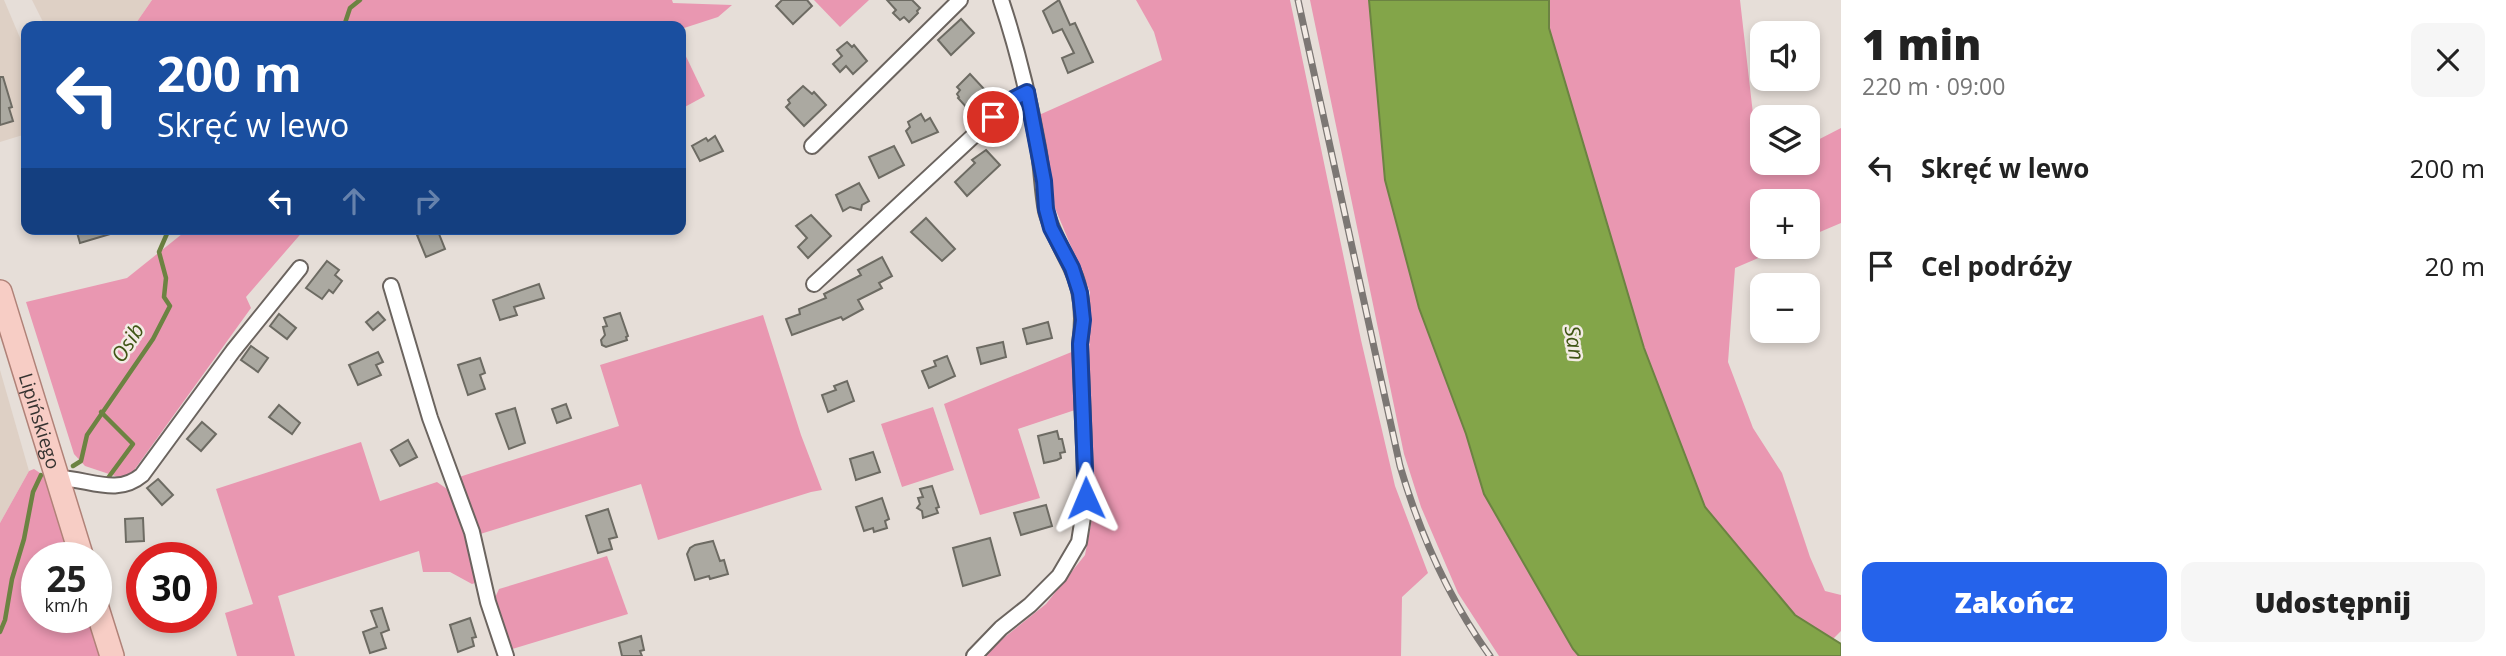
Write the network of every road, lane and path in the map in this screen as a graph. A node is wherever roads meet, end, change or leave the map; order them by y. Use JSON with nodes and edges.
{"nodes":[{"id":1,"x":960,"y":0,"type":"edge"},
{"id":2,"x":1001,"y":0,"type":"edge"},
{"id":3,"x":1027,"y":92,"type":"junction"},
{"id":4,"x":812,"y":146,"type":"dead end"},
{"id":5,"x":300,"y":268,"type":"dead end"},
{"id":6,"x":814,"y":284,"type":"dead end"},
{"id":7,"x":391,"y":286,"type":"dead end"},
{"id":8,"x":0,"y":292,"type":"edge"},
{"id":9,"x":57,"y":478,"type":"junction"},
{"id":10,"x":77,"y":542,"type":"edge"},
{"id":11,"x":105,"y":633,"type":"edge"},
{"id":12,"x":112,"y":656,"type":"edge"},
{"id":13,"x":506,"y":656,"type":"edge"},
{"id":14,"x":974,"y":656,"type":"edge"}],
"edges":[{"from":1,"to":4,"type":"street"},
{"from":2,"to":3,"type":"street"},
{"from":3,"to":6,"type":"street"},
{"from":3,"to":14,"type":"street"},
{"from":5,"to":9,"type":"street"},
{"from":7,"to":13,"type":"street"},
{"from":8,"to":9,"type":"main road","name":"Lipińskiego"},
{"from":9,"to":10,"type":"main road","name":"Lipińskiego"},
{"from":11,"to":12,"type":"main road"}]}
